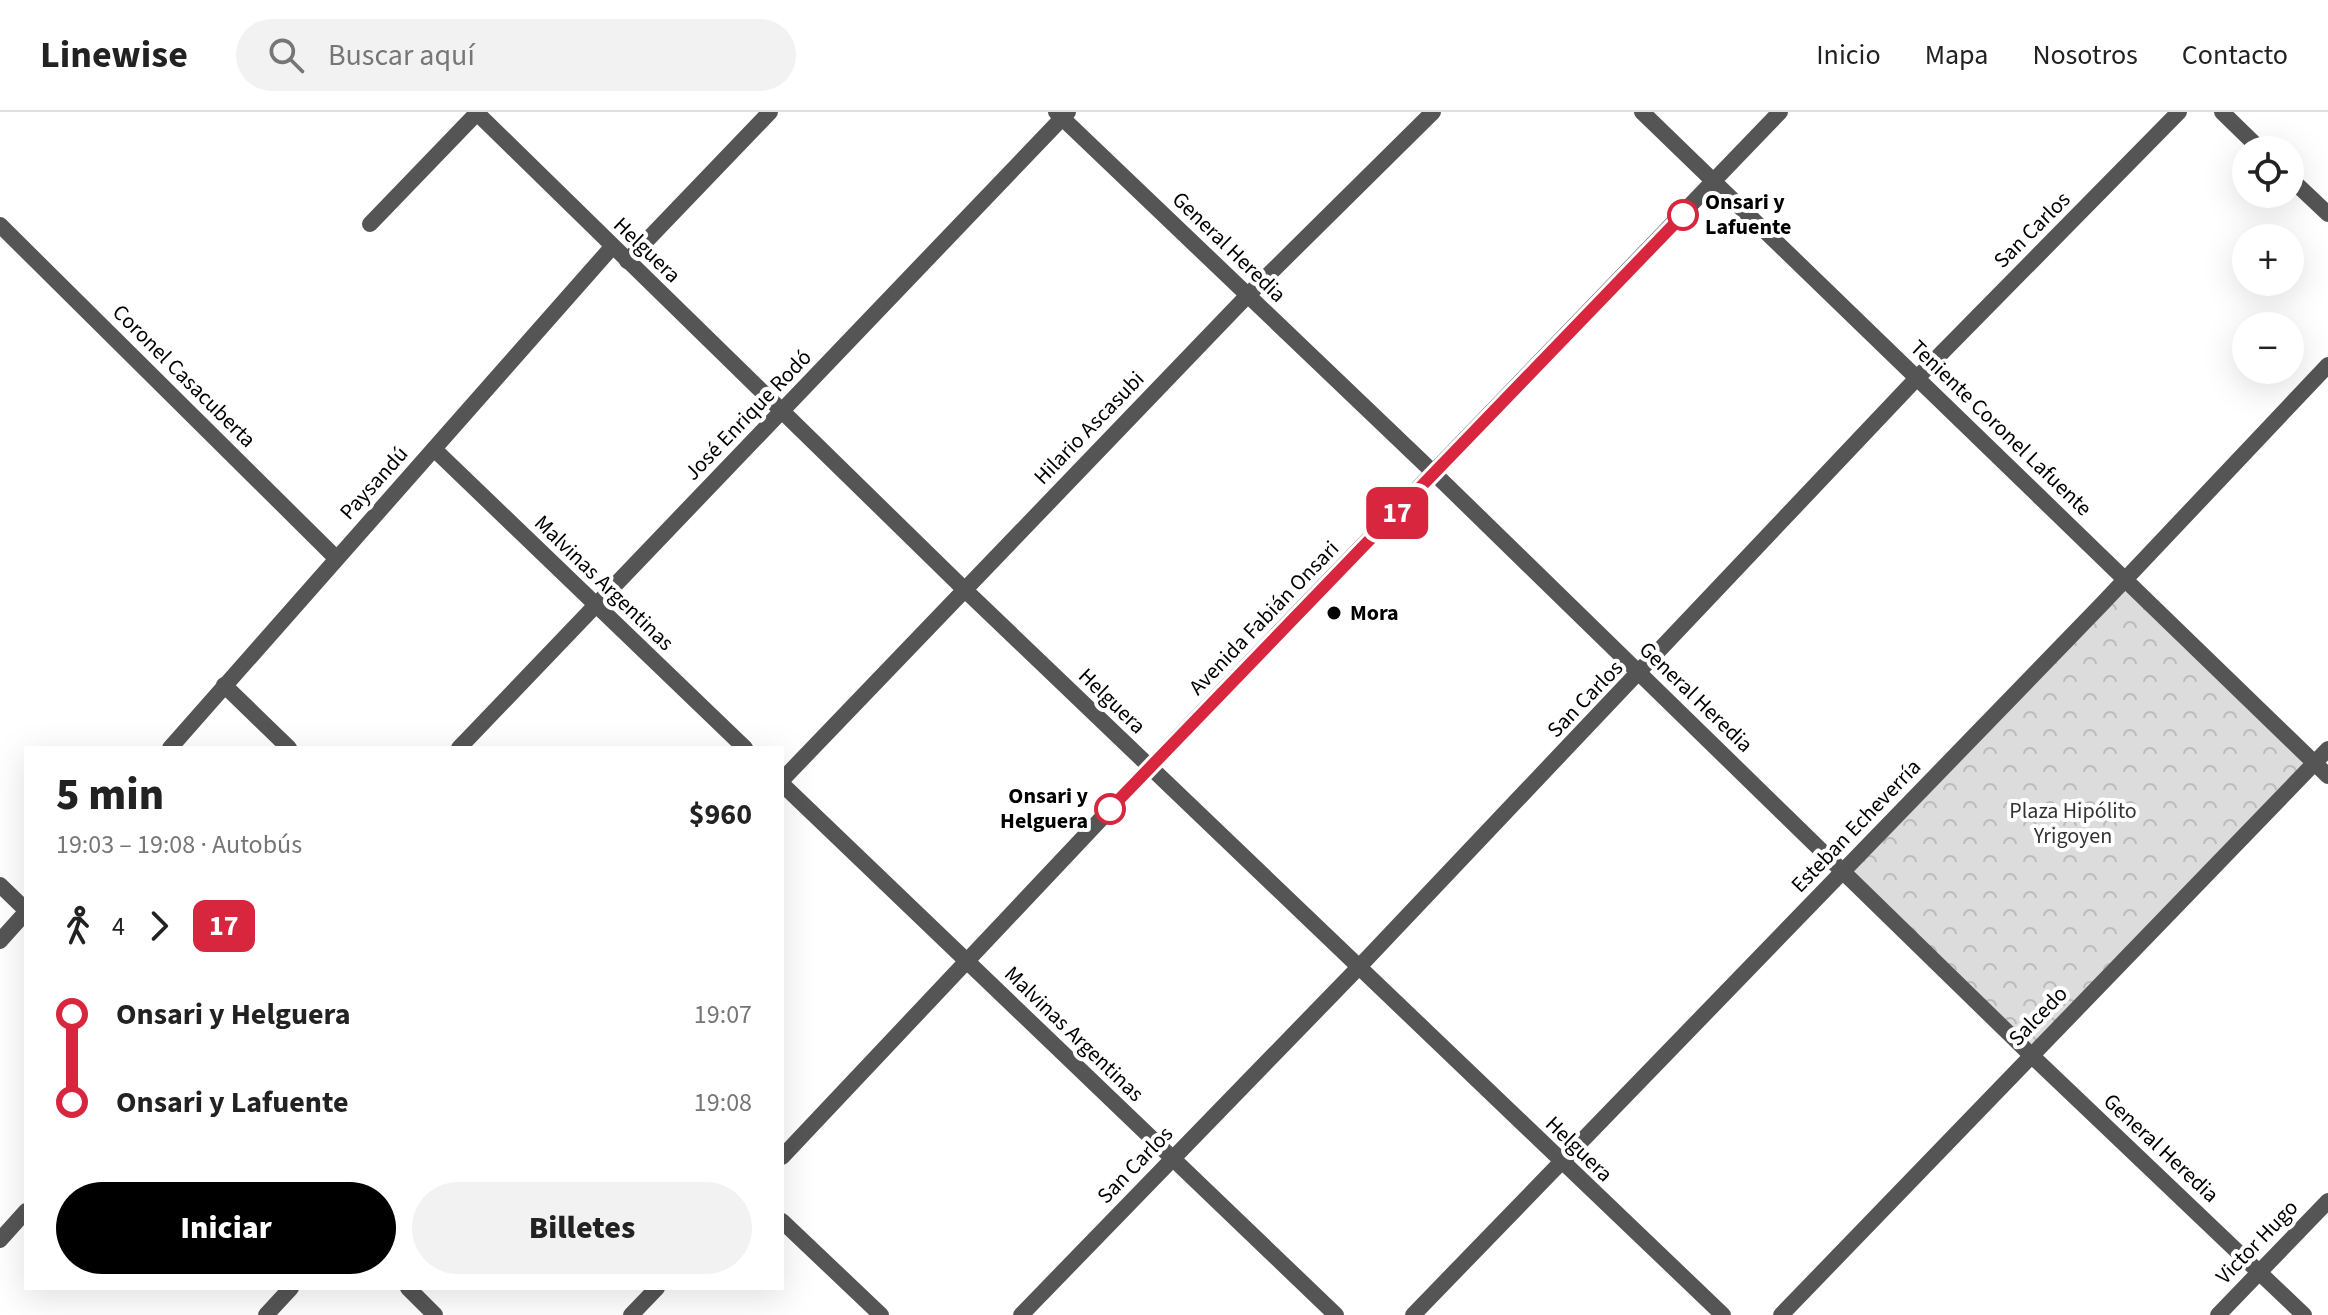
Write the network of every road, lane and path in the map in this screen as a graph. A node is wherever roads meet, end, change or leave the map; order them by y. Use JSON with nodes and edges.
{"nodes":[{"id":1,"x":477,"y":112,"type":"edge"},
{"id":2,"x":770,"y":112,"type":"edge"},
{"id":3,"x":1433,"y":112,"type":"edge"},
{"id":4,"x":1642,"y":112,"type":"edge"},
{"id":5,"x":1780,"y":112,"type":"edge"},
{"id":6,"x":2179,"y":112,"type":"edge"},
{"id":7,"x":2222,"y":112,"type":"edge"},
{"id":8,"x":1062,"y":114,"type":"edge"},
{"id":9,"x":2247,"y":136,"type":"edge"},
{"id":10,"x":1714,"y":181,"type":"junction"},
{"id":11,"x":2304,"y":191,"type":"edge"},
{"id":12,"x":2328,"y":214,"type":"edge"},
{"id":13,"x":370,"y":224,"type":"dead end"},
{"id":14,"x":0,"y":225,"type":"edge"},
{"id":15,"x":612,"y":247,"type":"junction"},
{"id":16,"x":627,"y":261,"type":"junction"},
{"id":17,"x":1248,"y":295,"type":"junction"},
{"id":18,"x":2328,"y":365,"type":"edge"},
{"id":19,"x":1917,"y":378,"type":"junction"},
{"id":20,"x":783,"y":412,"type":"junction"},
{"id":21,"x":434,"y":449,"type":"junction"},
{"id":22,"x":1435,"y":474,"type":"junction"},
{"id":23,"x":336,"y":558,"type":"junction"},
{"id":24,"x":2124,"y":579,"type":"junction"},
{"id":25,"x":964,"y":589,"type":"junction"},
{"id":26,"x":594,"y":604,"type":"junction"},
{"id":27,"x":1640,"y":673,"type":"junction"},
{"id":28,"x":224,"y":685,"type":"junction"},
{"id":29,"x":172,"y":746,"type":"edge"},
{"id":30,"x":287,"y":746,"type":"edge"},
{"id":31,"x":461,"y":746,"type":"edge"},
{"id":32,"x":743,"y":746,"type":"edge"},
{"id":33,"x":2328,"y":749,"type":"edge"},
{"id":34,"x":2314,"y":763,"type":"junction"},
{"id":35,"x":1150,"y":768,"type":"junction"},
{"id":36,"x":2328,"y":776,"type":"edge"},
{"id":37,"x":784,"y":780,"type":"edge"},
{"id":38,"x":784,"y":784,"type":"edge"},
{"id":39,"x":1844,"y":870,"type":"junction"},
{"id":40,"x":0,"y":885,"type":"edge"},
{"id":41,"x":24,"y":909,"type":"edge"},
{"id":42,"x":24,"y":913,"type":"edge"},
{"id":43,"x":0,"y":941,"type":"edge"},
{"id":44,"x":968,"y":964,"type":"junction"},
{"id":45,"x":1358,"y":968,"type":"junction"},
{"id":46,"x":2031,"y":1055,"type":"junction"},
{"id":47,"x":784,"y":1155,"type":"edge"},
{"id":48,"x":1172,"y":1157,"type":"junction"},
{"id":49,"x":1562,"y":1164,"type":"junction"},
{"id":50,"x":2328,"y":1201,"type":"edge"},
{"id":51,"x":24,"y":1213,"type":"edge"},
{"id":52,"x":784,"y":1223,"type":"edge"},
{"id":53,"x":0,"y":1240,"type":"edge"},
{"id":54,"x":2259,"y":1272,"type":"junction"},
{"id":55,"x":289,"y":1290,"type":"edge"},
{"id":56,"x":410,"y":1290,"type":"edge"},
{"id":57,"x":655,"y":1290,"type":"edge"},
{"id":58,"x":266,"y":1315,"type":"edge"},
{"id":59,"x":435,"y":1315,"type":"edge"},
{"id":60,"x":631,"y":1315,"type":"edge"},
{"id":61,"x":881,"y":1315,"type":"edge"},
{"id":62,"x":1021,"y":1315,"type":"edge"},
{"id":63,"x":1336,"y":1315,"type":"edge"},
{"id":64,"x":1413,"y":1315,"type":"edge"},
{"id":65,"x":1723,"y":1315,"type":"edge"},
{"id":66,"x":1781,"y":1315,"type":"edge"},
{"id":67,"x":2218,"y":1315,"type":"edge"},
{"id":68,"x":2304,"y":1315,"type":"edge"}],
"edges":[{"from":1,"to":13,"type":"street"},
{"from":1,"to":15,"type":"street","name":"Helguera"},
{"from":2,"to":16,"type":"street"},
{"from":3,"to":17,"type":"street","name":"Hilario Ascasubi"},
{"from":4,"to":10,"type":"street","name":"Teniente Coronel Lafuente"},
{"from":5,"to":10,"type":"street","name":"Avenida Fabián Onsari"},
{"from":6,"to":19,"type":"street","name":"San Carlos"},
{"from":7,"to":9,"type":"street"},
{"from":8,"to":17,"type":"street","name":"General Heredia"},
{"from":8,"to":20,"type":"street","name":"José Enrique Rodó"},
{"from":10,"to":19,"type":"street","name":"Teniente Coronel Lafuente"},
{"from":10,"to":22,"type":"street","name":"Avenida Fabián Onsari"},
{"from":11,"to":12,"type":"street"},
{"from":14,"to":23,"type":"street","name":"Coronel Casacuberta"},
{"from":15,"to":16,"type":"street","name":"Helguera"},
{"from":15,"to":21,"type":"street","name":"Paysandú"},
{"from":16,"to":20,"type":"street","name":"Helguera"},
{"from":17,"to":22,"type":"street","name":"General Heredia"},
{"from":17,"to":25,"type":"street","name":"Hilario Ascasubi"},
{"from":18,"to":24,"type":"street","name":"Esteban Echeverría"},
{"from":19,"to":24,"type":"street","name":"Teniente Coronel Lafuente"},
{"from":19,"to":27,"type":"street","name":"San Carlos"},
{"from":20,"to":25,"type":"street","name":"Helguera"},
{"from":20,"to":26,"type":"street","name":"José Enrique Rodó"},
{"from":21,"to":23,"type":"street","name":"Paysandú"},
{"from":21,"to":26,"type":"street","name":"Malvinas Argentinas"},
{"from":22,"to":27,"type":"street","name":"General Heredia"},
{"from":22,"to":35,"type":"street","name":"Avenida Fabián Onsari"},
{"from":23,"to":28,"type":"street","name":"Paysandú"},
{"from":24,"to":34,"type":"street","name":"Teniente Coronel Lafuente"},
{"from":24,"to":39,"type":"street","name":"Esteban Echeverría"},
{"from":25,"to":35,"type":"street","name":"Helguera"},
{"from":25,"to":37,"type":"street","name":"Hilario Ascasubi"},
{"from":26,"to":31,"type":"street","name":"José Enrique Rodó"},
{"from":26,"to":32,"type":"street","name":"Malvinas Argentinas"},
{"from":27,"to":39,"type":"street","name":"General Heredia"},
{"from":27,"to":45,"type":"street","name":"San Carlos"},
{"from":28,"to":29,"type":"street","name":"Paysandú"},
{"from":28,"to":30,"type":"street"},
{"from":33,"to":34,"type":"street","name":"Salcedo"},
{"from":34,"to":36,"type":"street","name":"Teniente Coronel Lafuente"},
{"from":34,"to":46,"type":"street","name":"Salcedo"},
{"from":35,"to":44,"type":"street","name":"Avenida Fabián Onsari"},
{"from":35,"to":45,"type":"street","name":"Helguera"},
{"from":38,"to":44,"type":"street","name":"Malvinas Argentinas"},
{"from":39,"to":46,"type":"street","name":"General Heredia"},
{"from":39,"to":49,"type":"street","name":"Esteban Echeverría"},
{"from":40,"to":41,"type":"street"},
{"from":42,"to":43,"type":"street"},
{"from":44,"to":47,"type":"street","name":"Avenida Fabián Onsari"},
{"from":44,"to":48,"type":"street","name":"Malvinas Argentinas"},
{"from":45,"to":48,"type":"street","name":"San Carlos"},
{"from":45,"to":49,"type":"street","name":"Helguera"},
{"from":46,"to":54,"type":"street","name":"General Heredia"},
{"from":46,"to":66,"type":"street","name":"Salcedo"},
{"from":48,"to":62,"type":"street","name":"San Carlos"},
{"from":48,"to":63,"type":"street","name":"Malvinas Argentinas"},
{"from":49,"to":64,"type":"street","name":"Esteban Echeverría"},
{"from":49,"to":65,"type":"street","name":"Helguera"},
{"from":50,"to":54,"type":"street","name":"Victor Hugo"},
{"from":51,"to":53,"type":"street"},
{"from":52,"to":61,"type":"street"},
{"from":54,"to":67,"type":"street","name":"Victor Hugo"},
{"from":54,"to":68,"type":"street","name":"General Heredia"},
{"from":55,"to":58,"type":"street"},
{"from":56,"to":59,"type":"street"},
{"from":57,"to":60,"type":"street"}]}
